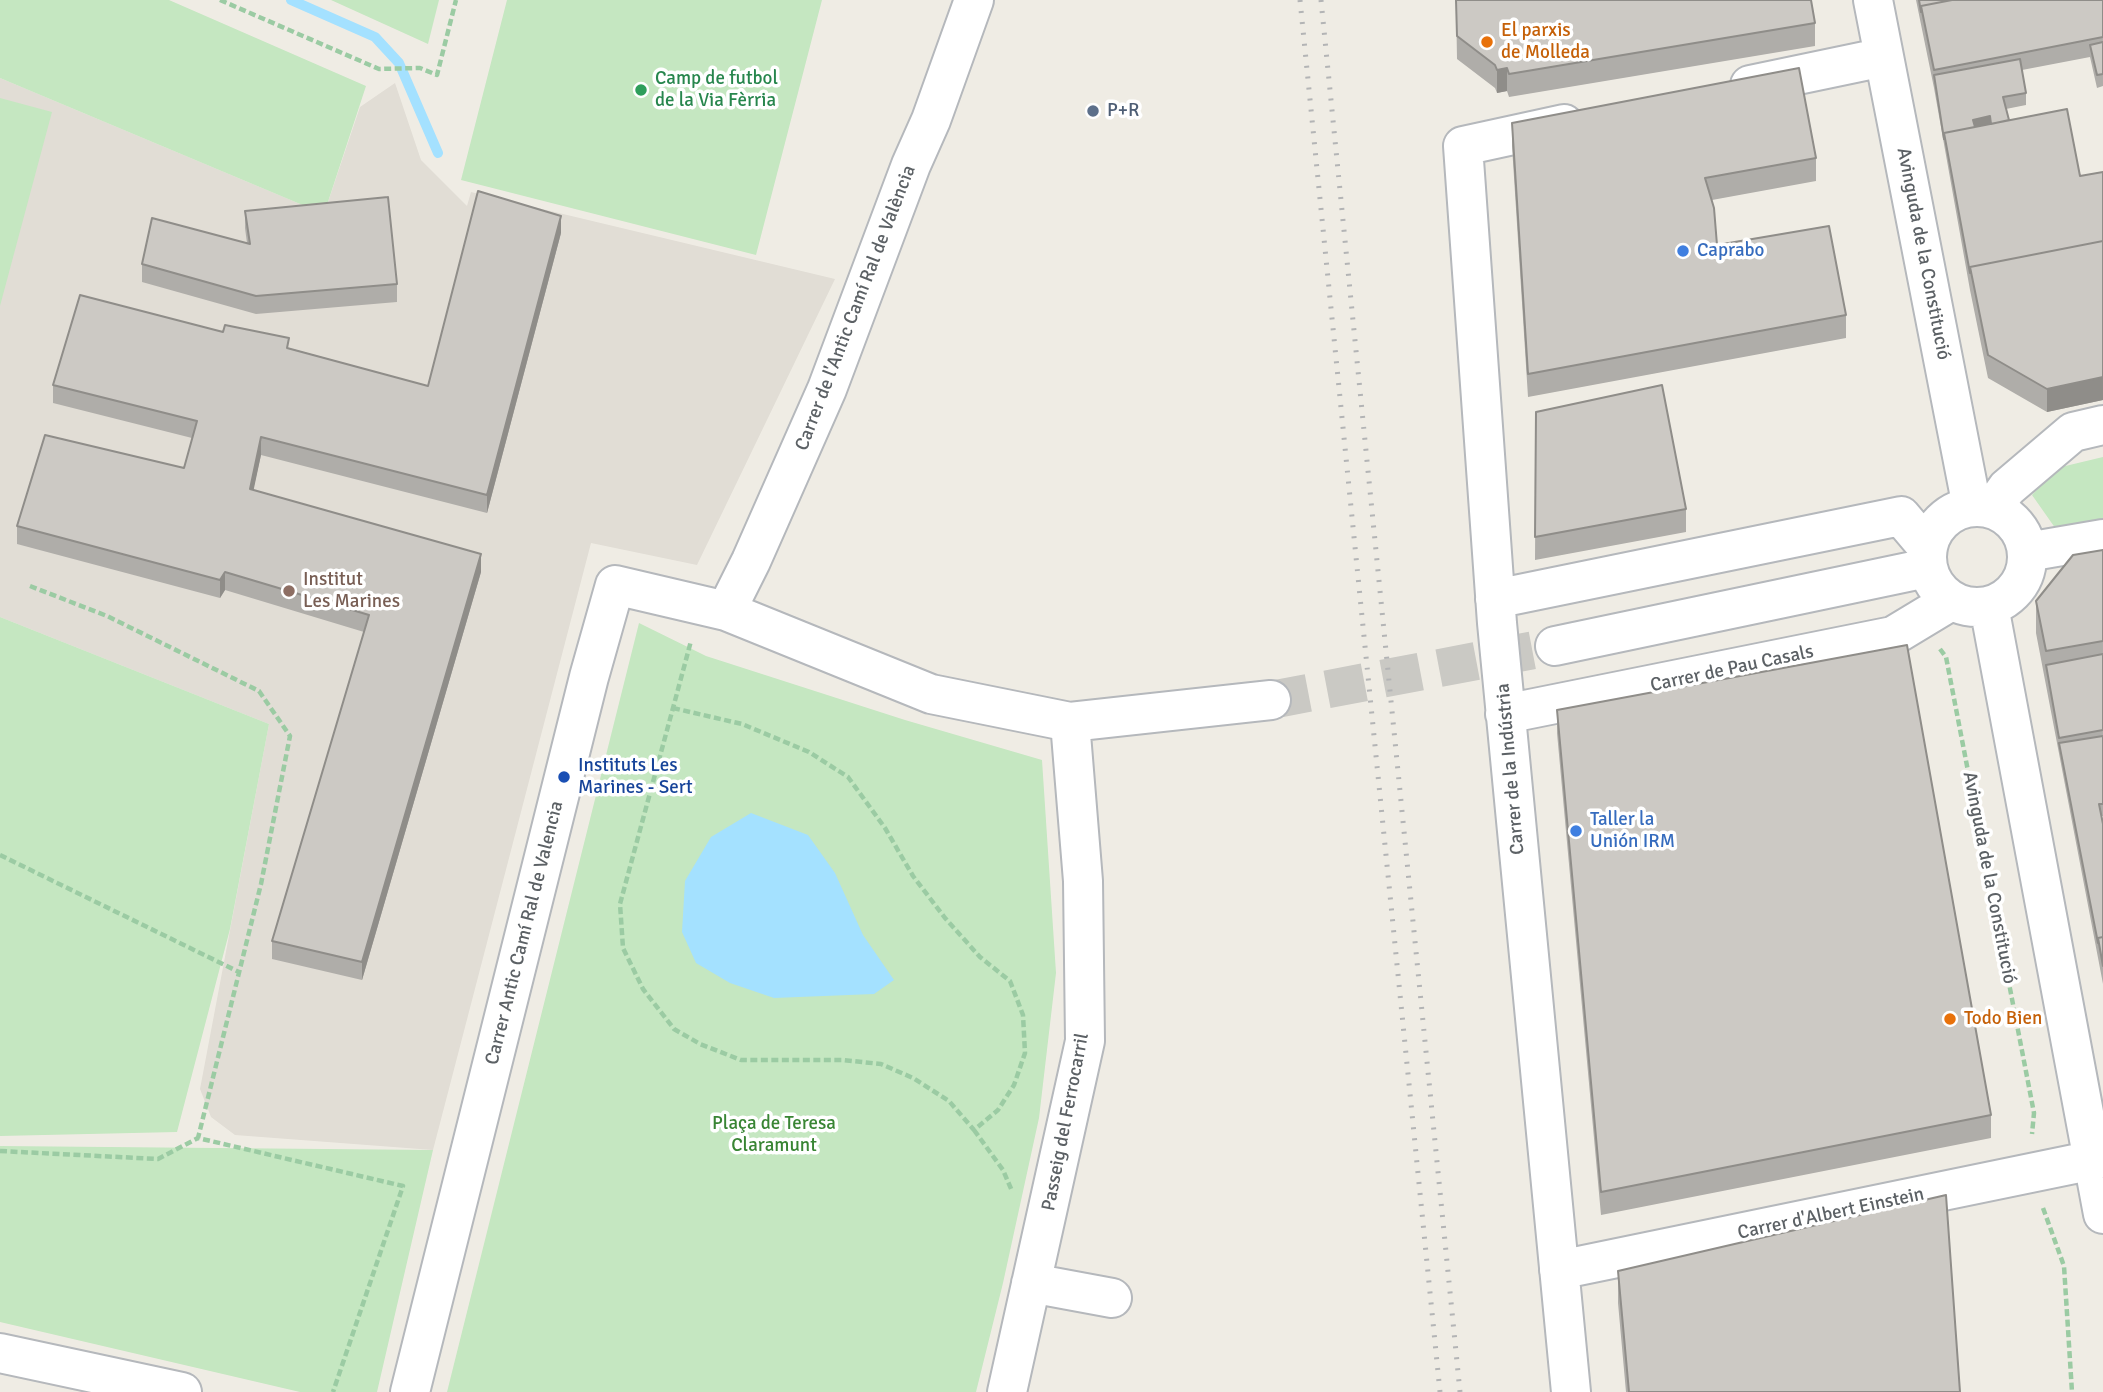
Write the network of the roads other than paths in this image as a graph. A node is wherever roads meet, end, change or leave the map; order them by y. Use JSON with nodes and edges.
{"nodes":[{"id":1,"x":974,"y":0,"type":"edge"},
{"id":2,"x":1873,"y":0,"type":"edge"},
{"id":3,"x":1884,"y":57,"type":"junction"},
{"id":4,"x":1717,"y":92,"type":"edge"},
{"id":5,"x":1598,"y":117,"type":"edge"},
{"id":6,"x":2103,"y":425,"type":"edge"},
{"id":7,"x":1982,"y":508,"type":"junction"},
{"id":8,"x":2103,"y":539,"type":"edge"},
{"id":9,"x":2027,"y":552,"type":"junction"},
{"id":10,"x":1928,"y":558,"type":"junction"},
{"id":11,"x":1495,"y":599,"type":"junction"},
{"id":12,"x":1951,"y":601,"type":"junction"},
{"id":13,"x":1989,"y":606,"type":"junction"},
{"id":14,"x":713,"y":608,"type":"junction"},
{"id":15,"x":1555,"y":646,"type":"tunnel mouth"},
{"id":16,"x":1271,"y":699,"type":"tunnel mouth"},
{"id":17,"x":1505,"y":714,"type":"junction"},
{"id":18,"x":1070,"y":722,"type":"junction"},
{"id":19,"x":2099,"y":1159,"type":"edge"},
{"id":20,"x":2103,"y":1214,"type":"edge"},
{"id":21,"x":1559,"y":1270,"type":"junction"},
{"id":22,"x":1031,"y":1283,"type":"junction"},
{"id":23,"x":1112,"y":1298,"type":"dead end"},
{"id":24,"x":0,"y":1353,"type":"edge"},
{"id":25,"x":182,"y":1392,"type":"edge"},
{"id":26,"x":410,"y":1392,"type":"edge"},
{"id":27,"x":1007,"y":1392,"type":"edge"},
{"id":28,"x":1572,"y":1392,"type":"edge"}],
"edges":[{"from":1,"to":14,"type":"street","name":"Carrer de l'Antic Camí Ral de València"},
{"from":2,"to":3,"type":"street","name":"Avinguda de la Constitució"},
{"from":3,"to":4,"type":"street"},
{"from":3,"to":7,"type":"street","name":"Avinguda de la Constitució"},
{"from":5,"to":11,"type":"street","name":"Carrer de la Indústria"},
{"from":6,"to":7,"type":"street"},
{"from":7,"to":9,"type":"street"},
{"from":7,"to":10,"type":"street"},
{"from":8,"to":9,"type":"street"},
{"from":9,"to":13,"type":"street"},
{"from":10,"to":11,"type":"street"},
{"from":10,"to":12,"type":"street"},
{"from":10,"to":15,"type":"street"},
{"from":11,"to":17,"type":"street","name":"Carrer de la Indústria"},
{"from":12,"to":13,"type":"street"},
{"from":12,"to":17,"type":"street","name":"Carrer de Pau Casals"},
{"from":13,"to":19,"type":"street"},
{"from":14,"to":18,"type":"street"},
{"from":14,"to":26,"type":"street","name":"Carrer Antic Camí Ral de Valencia"},
{"from":16,"to":18,"type":"street"},
{"from":17,"to":21,"type":"street","name":"Carrer de la Indústria"},
{"from":18,"to":22,"type":"street","name":"Passeig del Ferrocarril"},
{"from":19,"to":20,"type":"street"},
{"from":19,"to":21,"type":"street","name":"Carrer d'Albert Einstein"},
{"from":21,"to":28,"type":"street","name":"Carrer de la Indústria"},
{"from":22,"to":23,"type":"street"},
{"from":22,"to":27,"type":"street","name":"Passeig del Ferrocarril"},
{"from":24,"to":25,"type":"street"}]}
